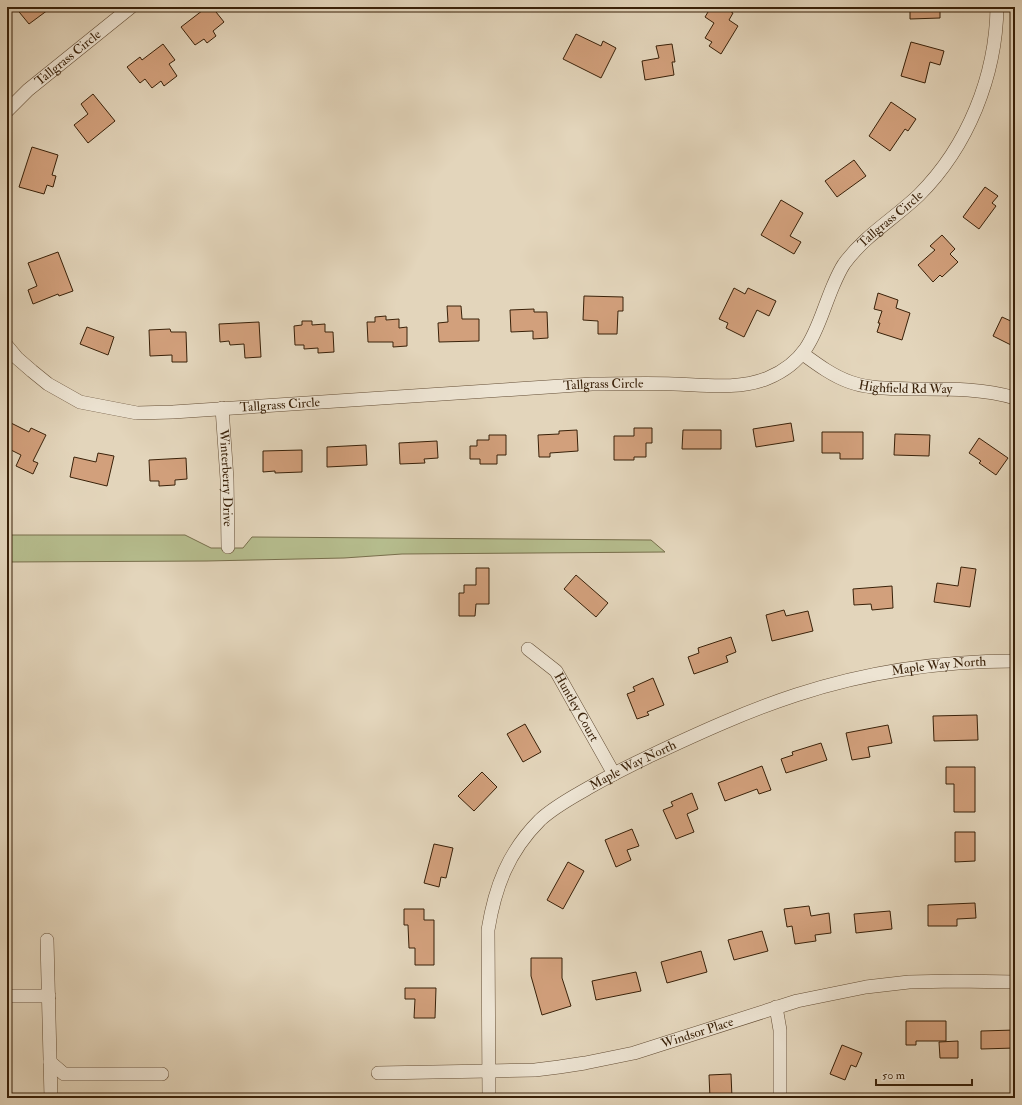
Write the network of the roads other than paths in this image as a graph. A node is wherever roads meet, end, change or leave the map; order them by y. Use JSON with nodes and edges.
{"nodes":[{"id":1,"x":131,"y":7,"type":"edge"},
{"id":2,"x":997,"y":7,"type":"edge"},
{"id":3,"x":7,"y":111,"type":"edge"},
{"id":4,"x":7,"y":346,"type":"edge"},
{"id":5,"x":803,"y":354,"type":"junction"},
{"id":6,"x":1015,"y":398,"type":"edge"},
{"id":7,"x":222,"y":408,"type":"junction"},
{"id":8,"x":228,"y":547,"type":"dead end"},
{"id":9,"x":528,"y":649,"type":"dead end"},
{"id":10,"x":1015,"y":661,"type":"edge"},
{"id":11,"x":614,"y":774,"type":"junction"},
{"id":12,"x":47,"y":940,"type":"dead end"},
{"id":13,"x":1015,"y":982,"type":"edge"},
{"id":14,"x":7,"y":996,"type":"edge"},
{"id":15,"x":49,"y":996,"type":"junction"},
{"id":16,"x":776,"y":1007,"type":"junction"},
{"id":17,"x":50,"y":1062,"type":"junction"},
{"id":18,"x":489,"y":1072,"type":"junction"},
{"id":19,"x":378,"y":1073,"type":"dead end"},
{"id":20,"x":162,"y":1074,"type":"dead end"},
{"id":21,"x":51,"y":1098,"type":"edge"},
{"id":22,"x":489,"y":1098,"type":"edge"},
{"id":23,"x":780,"y":1098,"type":"edge"}],
"edges":[{"from":1,"to":3,"type":"street","name":"Tallgrass Circle"},
{"from":2,"to":5,"type":"street","name":"Tallgrass Circle"},
{"from":4,"to":7,"type":"street","name":"Tallgrass Circle"},
{"from":5,"to":6,"type":"street","name":"Highfield Rd Way"},
{"from":5,"to":7,"type":"street","name":"Tallgrass Circle"},
{"from":7,"to":8,"type":"street","name":"Winterberry Drive"},
{"from":9,"to":11,"type":"street","name":"Huntley Court"},
{"from":10,"to":11,"type":"street","name":"Maple Way North"},
{"from":11,"to":18,"type":"street","name":"Maple Way North"},
{"from":12,"to":15,"type":"street"},
{"from":13,"to":16,"type":"street","name":"Windsor Place"},
{"from":14,"to":15,"type":"street"},
{"from":15,"to":17,"type":"street"},
{"from":16,"to":18,"type":"street","name":"Windsor Place"},
{"from":16,"to":23,"type":"street"},
{"from":17,"to":20,"type":"street"},
{"from":17,"to":21,"type":"street"},
{"from":18,"to":19,"type":"street","name":"Windsor Place"},
{"from":18,"to":22,"type":"street","name":"Maple Way North"}]}
